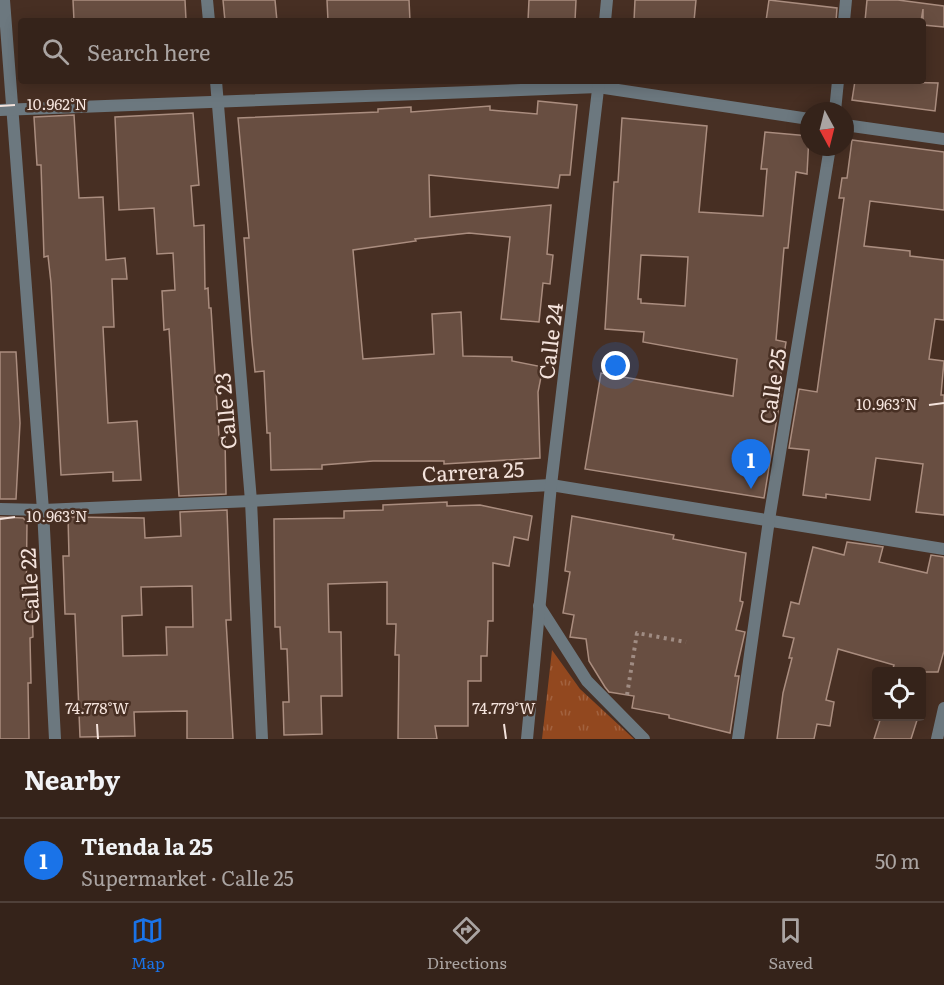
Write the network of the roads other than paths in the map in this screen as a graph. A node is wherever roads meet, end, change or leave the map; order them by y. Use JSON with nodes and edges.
{"nodes":[{"id":1,"x":3,"y":0,"type":"edge"},
{"id":2,"x":207,"y":0,"type":"edge"},
{"id":3,"x":607,"y":0,"type":"edge"},
{"id":4,"x":846,"y":0,"type":"edge"},
{"id":5,"x":209,"y":18,"type":"edge"},
{"id":6,"x":605,"y":18,"type":"edge"},
{"id":7,"x":844,"y":18,"type":"edge"},
{"id":8,"x":216,"y":84,"type":"edge"},
{"id":9,"x":598,"y":84,"type":"edge"},
{"id":10,"x":838,"y":84,"type":"edge"},
{"id":11,"x":218,"y":100,"type":"junction"},
{"id":12,"x":836,"y":102,"type":"edge"},
{"id":13,"x":6,"y":110,"type":"edge"},
{"id":14,"x":800,"y":118,"type":"edge"},
{"id":15,"x":854,"y":126,"type":"edge"},
{"id":16,"x":944,"y":139,"type":"edge"},
{"id":17,"x":829,"y":156,"type":"edge"},
{"id":18,"x":551,"y":485,"type":"junction"},
{"id":19,"x":251,"y":501,"type":"junction"},
{"id":20,"x":0,"y":509,"type":"edge"},
{"id":21,"x":43,"y":510,"type":"junction"},
{"id":22,"x":769,"y":520,"type":"junction"},
{"id":23,"x":944,"y":549,"type":"edge"},
{"id":24,"x":539,"y":606,"type":"junction"},
{"id":25,"x":944,"y":708,"type":"edge"},
{"id":26,"x":55,"y":739,"type":"edge"},
{"id":27,"x":262,"y":739,"type":"edge"},
{"id":28,"x":527,"y":739,"type":"edge"},
{"id":29,"x":644,"y":739,"type":"edge"},
{"id":30,"x":738,"y":739,"type":"edge"},
{"id":31,"x":937,"y":739,"type":"edge"}],
"edges":[{"from":1,"to":13,"type":"street","name":"Calle 22"},
{"from":2,"to":5,"type":"street"},
{"from":3,"to":6,"type":"street"},
{"from":4,"to":7,"type":"street"},
{"from":8,"to":11,"type":"street","name":"Calle 23"},
{"from":9,"to":11,"type":"street"},
{"from":9,"to":14,"type":"street"},
{"from":9,"to":18,"type":"street","name":"Calle 24"},
{"from":10,"to":12,"type":"street"},
{"from":11,"to":13,"type":"street"},
{"from":11,"to":19,"type":"street","name":"Calle 23"},
{"from":13,"to":21,"type":"street","name":"Calle 22"},
{"from":15,"to":16,"type":"street"},
{"from":17,"to":22,"type":"street","name":"Calle 25"},
{"from":18,"to":19,"type":"street","name":"Carrera 25"},
{"from":18,"to":22,"type":"street","name":"Carrera 25"},
{"from":18,"to":24,"type":"street","name":"Calle 24"},
{"from":19,"to":21,"type":"street","name":"Carrera 25"},
{"from":19,"to":27,"type":"street","name":"Calle 23"},
{"from":20,"to":21,"type":"street","name":"Carrera 25"},
{"from":21,"to":26,"type":"street","name":"Calle 22"},
{"from":22,"to":23,"type":"street","name":"Carrera 25"},
{"from":22,"to":30,"type":"street","name":"Calle 25"},
{"from":24,"to":28,"type":"street","name":"Calle 24"},
{"from":24,"to":29,"type":"street"},
{"from":25,"to":31,"type":"street"}]}
